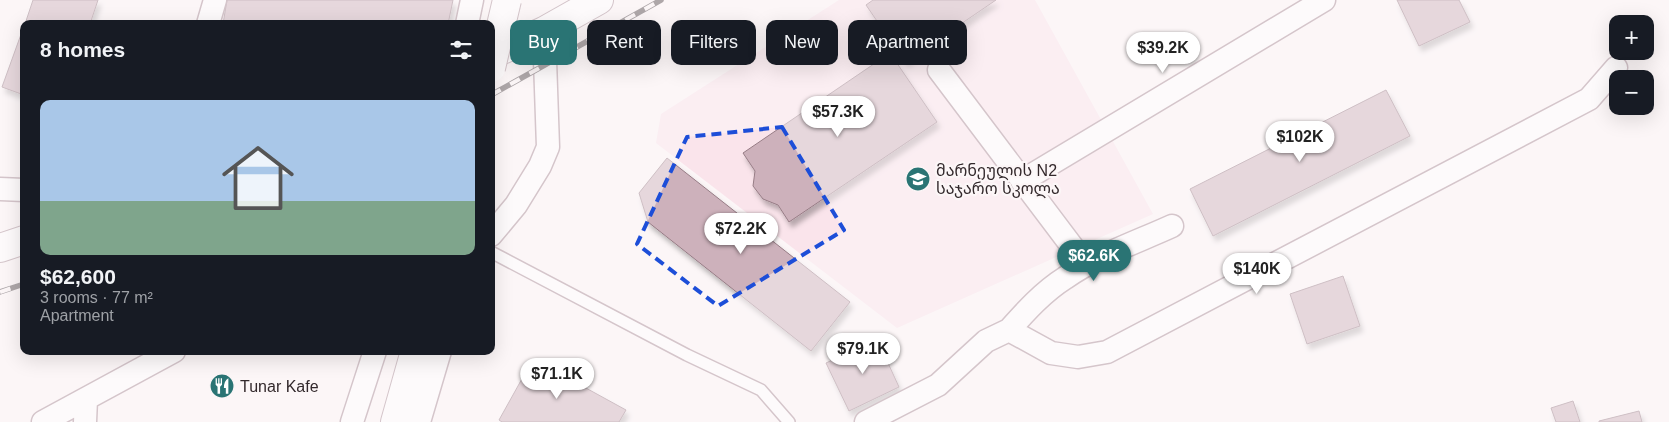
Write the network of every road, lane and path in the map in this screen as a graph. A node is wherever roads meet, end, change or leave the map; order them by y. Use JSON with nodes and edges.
{"nodes":[{"id":1,"x":216,"y":0,"type":"edge"},
{"id":2,"x":472,"y":0,"type":"edge"},
{"id":3,"x":507,"y":0,"type":"edge"},
{"id":4,"x":599,"y":0,"type":"edge"},
{"id":5,"x":1324,"y":0,"type":"edge"},
{"id":6,"x":209,"y":20,"type":"edge"},
{"id":7,"x":468,"y":20,"type":"edge"},
{"id":8,"x":564,"y":20,"type":"edge"},
{"id":9,"x":510,"y":46,"type":"edge"},
{"id":10,"x":495,"y":51,"type":"edge"},
{"id":11,"x":495,"y":53,"type":"edge"},
{"id":12,"x":545,"y":65,"type":"edge"},
{"id":13,"x":1616,"y":68,"type":"dead end"},
{"id":14,"x":939,"y":70,"type":"dead end"},
{"id":15,"x":1022,"y":181,"type":"junction"},
{"id":16,"x":0,"y":189,"type":"edge"},
{"id":17,"x":20,"y":190,"type":"edge"},
{"id":18,"x":1172,"y":226,"type":"dead end"},
{"id":19,"x":495,"y":230,"type":"edge"},
{"id":20,"x":20,"y":241,"type":"edge"},
{"id":21,"x":0,"y":248,"type":"edge"},
{"id":22,"x":495,"y":254,"type":"edge"},
{"id":23,"x":1086,"y":265,"type":"junction"},
{"id":24,"x":1009,"y":330,"type":"junction"},
{"id":25,"x":167,"y":355,"type":"edge"},
{"id":26,"x":374,"y":355,"type":"edge"},
{"id":27,"x":414,"y":355,"type":"edge"},
{"id":28,"x":439,"y":355,"type":"edge"},
{"id":29,"x":86,"y":399,"type":"junction"},
{"id":30,"x":43,"y":422,"type":"edge"},
{"id":31,"x":85,"y":422,"type":"edge"},
{"id":32,"x":352,"y":422,"type":"edge"},
{"id":33,"x":395,"y":422,"type":"edge"},
{"id":34,"x":419,"y":422,"type":"edge"},
{"id":35,"x":789,"y":422,"type":"edge"},
{"id":36,"x":866,"y":422,"type":"edge"}],
"edges":[{"from":1,"to":6,"type":"street"},
{"from":2,"to":7,"type":"street"},
{"from":3,"to":10,"type":"street","bridge":true},
{"from":4,"to":8,"type":"street"},
{"from":5,"to":15,"type":"street"},
{"from":9,"to":11,"type":"street"},
{"from":12,"to":19,"type":"street"},
{"from":13,"to":24,"type":"street"},
{"from":14,"to":15,"type":"street"},
{"from":15,"to":23,"type":"street"},
{"from":16,"to":17,"type":"street"},
{"from":18,"to":23,"type":"street"},
{"from":20,"to":21,"type":"street"},
{"from":22,"to":35,"type":"lane"},
{"from":23,"to":24,"type":"street"},
{"from":24,"to":36,"type":"street"},
{"from":25,"to":29,"type":"street"},
{"from":26,"to":32,"type":"street"},
{"from":27,"to":33,"type":"street"},
{"from":28,"to":34,"type":"street"},
{"from":29,"to":30,"type":"street"},
{"from":29,"to":31,"type":"street"}]}
